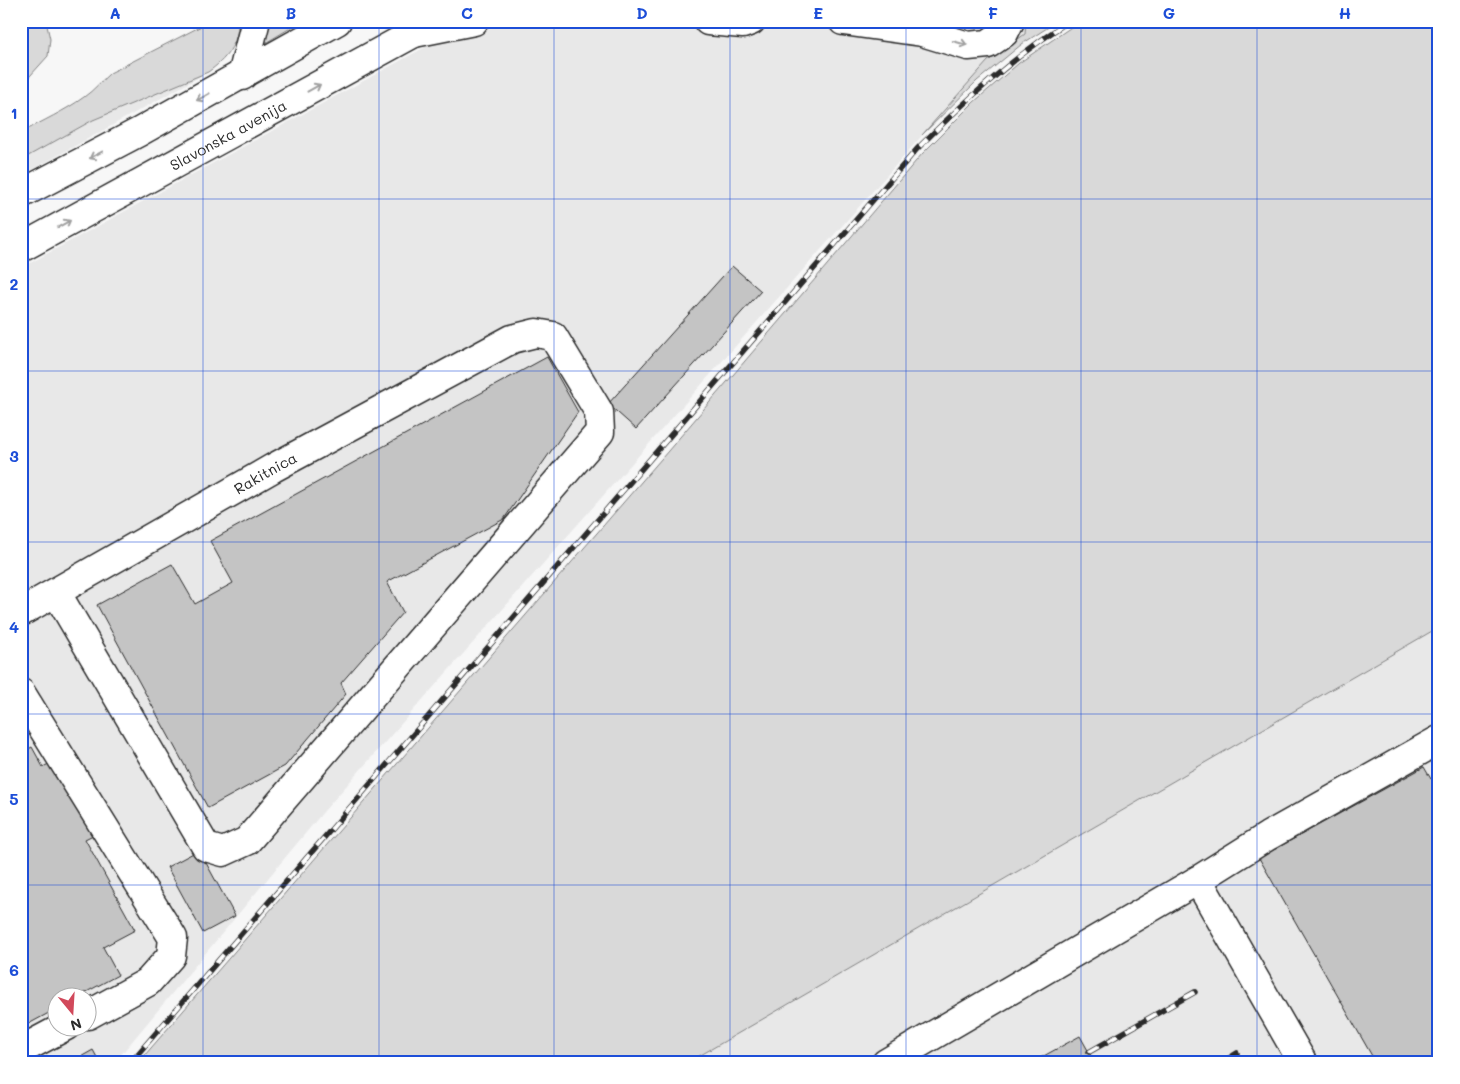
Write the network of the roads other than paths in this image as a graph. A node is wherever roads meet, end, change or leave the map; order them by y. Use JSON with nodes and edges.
{"nodes":[{"id":1,"x":254,"y":21,"type":"edge"},
{"id":2,"x":337,"y":21,"type":"edge"},
{"id":3,"x":474,"y":21,"type":"edge"},
{"id":4,"x":708,"y":21,"type":"edge"},
{"id":5,"x":751,"y":21,"type":"edge"},
{"id":6,"x":843,"y":21,"type":"edge"},
{"id":7,"x":1010,"y":21,"type":"edge"},
{"id":8,"x":425,"y":27,"type":"edge"},
{"id":9,"x":242,"y":76,"type":"junction"},
{"id":10,"x":21,"y":194,"type":"edge"},
{"id":11,"x":21,"y":248,"type":"edge"},
{"id":12,"x":56,"y":592,"type":"junction"},
{"id":13,"x":21,"y":612,"type":"edge"},
{"id":14,"x":21,"y":693,"type":"edge"},
{"id":15,"x":31,"y":730,"type":"edge"},
{"id":16,"x":1439,"y":740,"type":"edge"},
{"id":17,"x":1198,"y":880,"type":"junction"},
{"id":18,"x":98,"y":1010,"type":"edge"},
{"id":19,"x":48,"y":1036,"type":"edge"},
{"id":20,"x":21,"y":1050,"type":"edge"},
{"id":21,"x":886,"y":1063,"type":"edge"},
{"id":22,"x":1303,"y":1063,"type":"edge"}],
"edges":[{"from":1,"to":9,"type":"main road"},
{"from":2,"to":9,"type":"main road"},
{"from":3,"to":8,"type":"main road","name":"Slavonska avenija"},
{"from":4,"to":5,"type":"main road"},
{"from":6,"to":7,"type":"main road","one_way":true},
{"from":11,"to":8,"type":"main road","name":"Slavonska avenija","one_way":true},
{"from":9,"to":10,"type":"main road","one_way":true},
{"from":12,"to":12,"type":"main road","name":"Rakitnica"},
{"from":12,"to":13,"type":"main road","name":"Rakitnica"},
{"from":14,"to":15,"type":"main road"},
{"from":15,"to":18,"type":"main road"},
{"from":16,"to":17,"type":"main road"},
{"from":17,"to":21,"type":"main road"},
{"from":17,"to":22,"type":"main road"},
{"from":19,"to":20,"type":"main road"}]}
